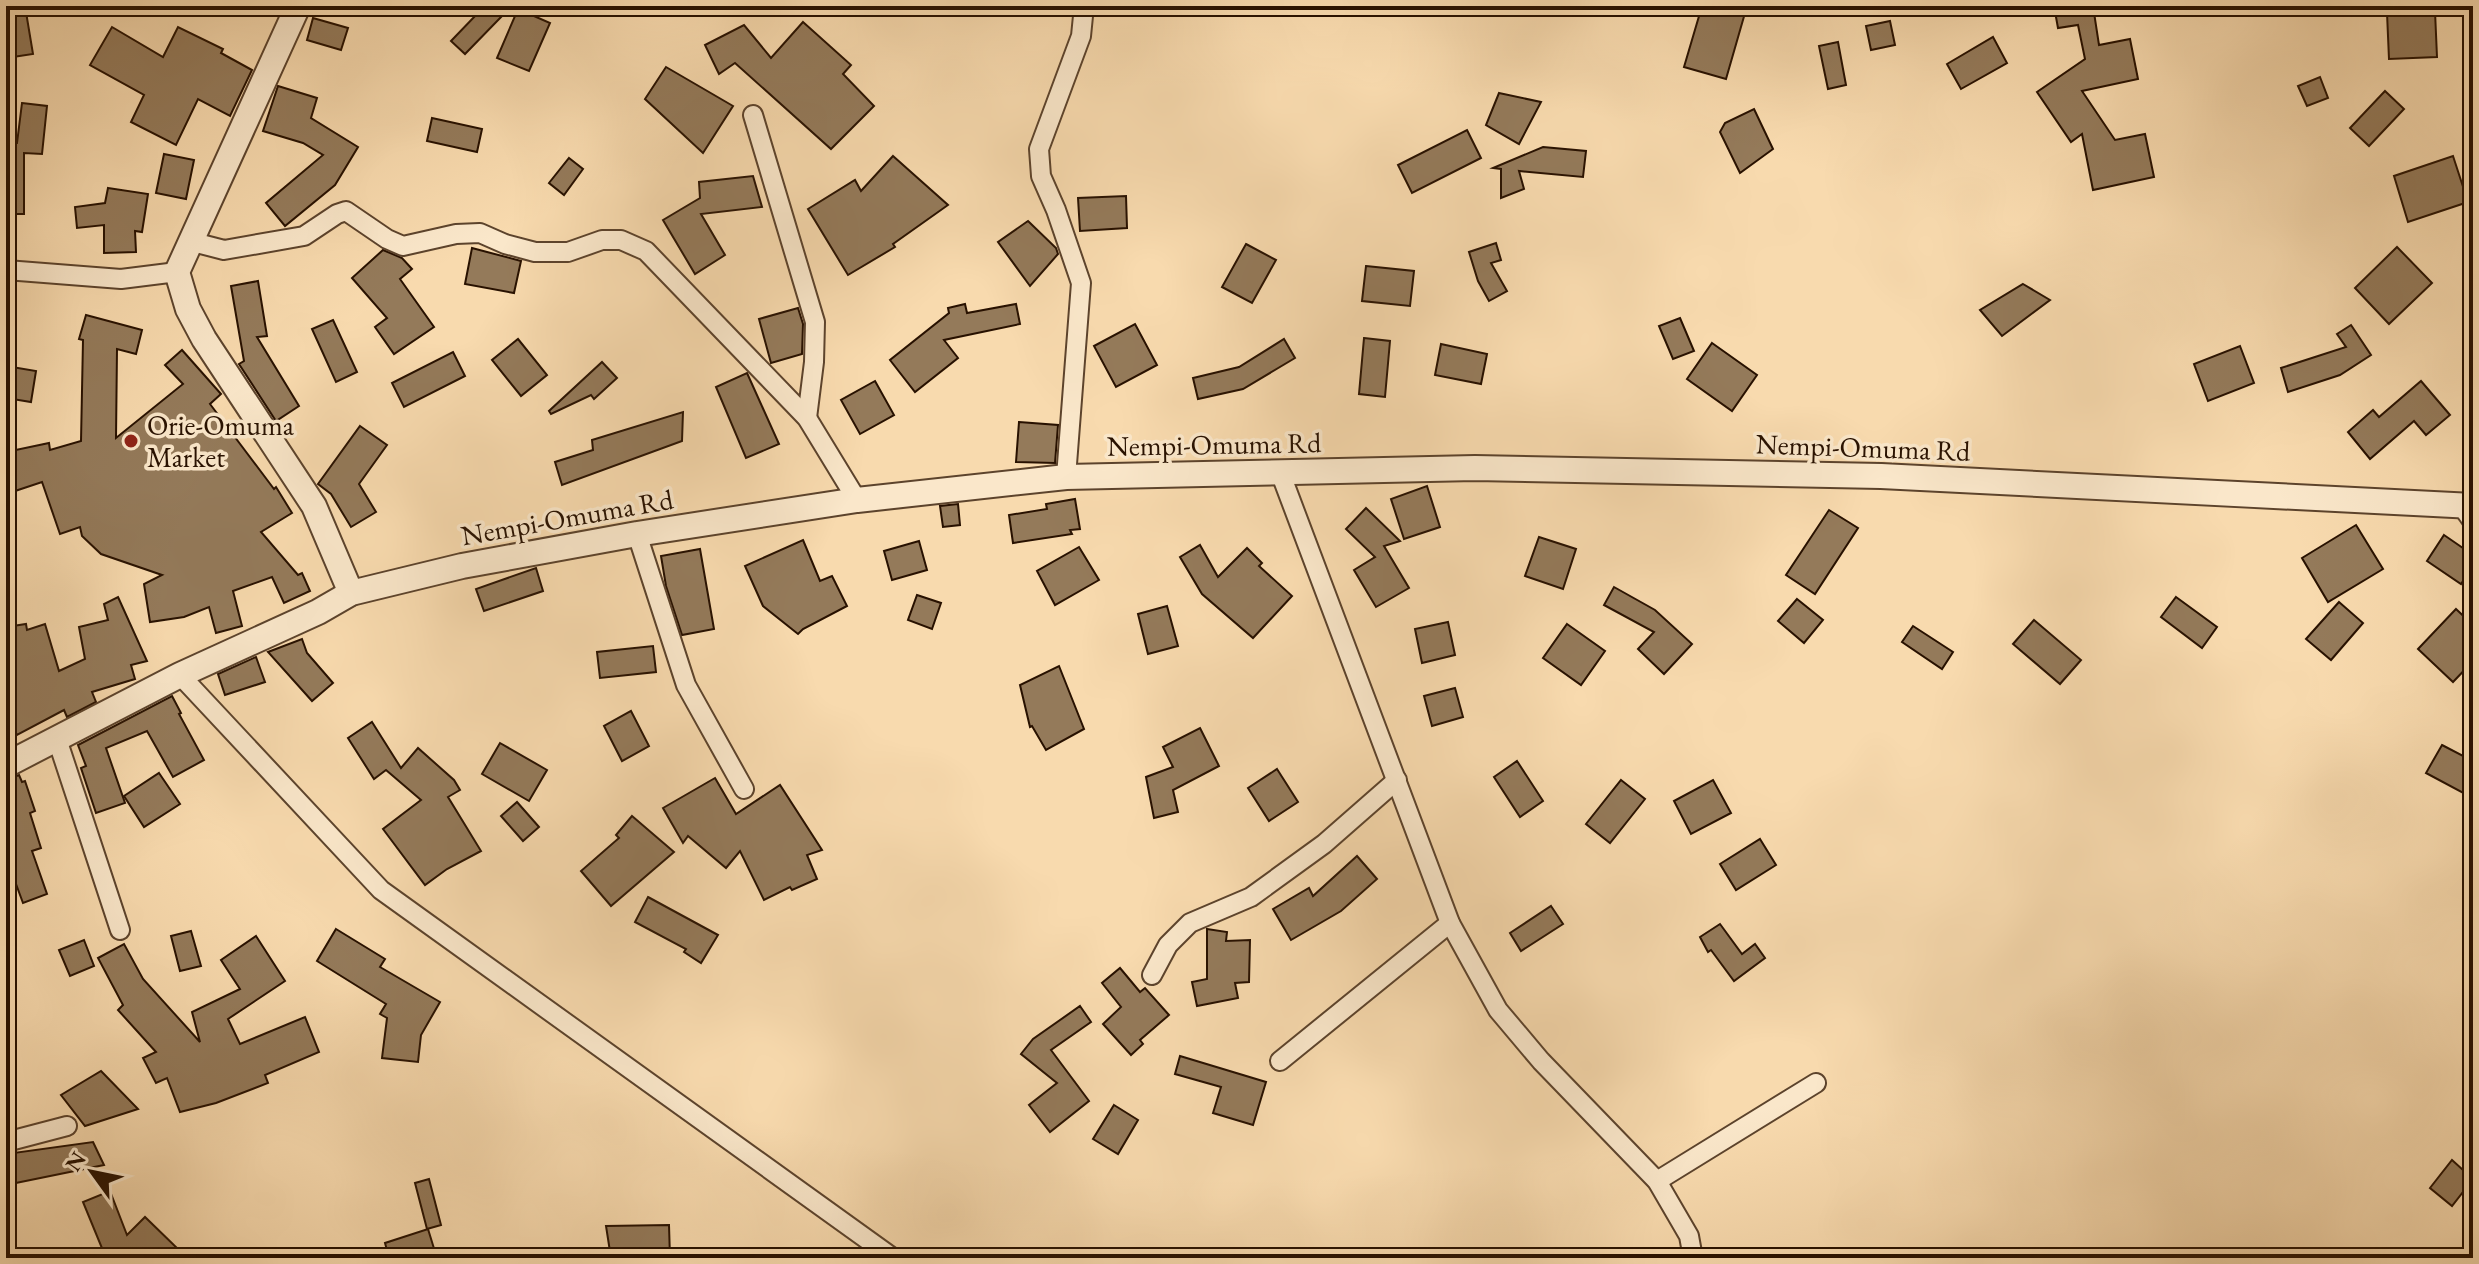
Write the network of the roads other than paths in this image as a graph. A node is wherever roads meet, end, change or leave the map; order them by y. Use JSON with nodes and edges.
{"nodes":[{"id":1,"x":298,"y":6,"type":"edge"},
{"id":2,"x":1084,"y":6,"type":"edge"},
{"id":3,"x":753,"y":115,"type":"dead end"},
{"id":4,"x":189,"y":241,"type":"junction"},
{"id":5,"x":6,"y":270,"type":"edge"},
{"id":6,"x":177,"y":272,"type":"junction"},
{"id":7,"x":807,"y":418,"type":"junction"},
{"id":8,"x":1280,"y":472,"type":"junction"},
{"id":9,"x":1066,"y":477,"type":"junction"},
{"id":10,"x":857,"y":500,"type":"junction"},
{"id":11,"x":2469,"y":511,"type":"edge"},
{"id":12,"x":637,"y":534,"type":"junction"},
{"id":13,"x":351,"y":593,"type":"junction"},
{"id":14,"x":180,"y":675,"type":"junction"},
{"id":15,"x":57,"y":739,"type":"junction"},
{"id":16,"x":6,"y":765,"type":"edge"},
{"id":17,"x":1397,"y":780,"type":"junction"},
{"id":18,"x":744,"y":789,"type":"dead end"},
{"id":19,"x":1450,"y":923,"type":"junction"},
{"id":20,"x":120,"y":930,"type":"dead end"},
{"id":21,"x":1152,"y":975,"type":"dead end"},
{"id":22,"x":1280,"y":1061,"type":"dead end"},
{"id":23,"x":1816,"y":1083,"type":"dead end"},
{"id":24,"x":67,"y":1126,"type":"dead end"},
{"id":25,"x":6,"y":1142,"type":"edge"},
{"id":26,"x":1657,"y":1181,"type":"junction"},
{"id":27,"x":893,"y":1258,"type":"edge"},
{"id":28,"x":1693,"y":1258,"type":"edge"}],
"edges":[{"from":1,"to":4,"type":"street"},
{"from":2,"to":9,"type":"street"},
{"from":3,"to":7,"type":"street"},
{"from":4,"to":6,"type":"street"},
{"from":4,"to":7,"type":"street"},
{"from":5,"to":6,"type":"street"},
{"from":6,"to":13,"type":"street"},
{"from":7,"to":10,"type":"street"},
{"from":8,"to":9,"type":"street","name":"Nempi-Omuma Rd"},
{"from":8,"to":11,"type":"street","name":"Nempi-Omuma Rd"},
{"from":8,"to":17,"type":"street"},
{"from":9,"to":10,"type":"street","name":"Nempi-Omuma Rd"},
{"from":10,"to":12,"type":"street","name":"Nempi-Omuma Rd"},
{"from":12,"to":13,"type":"street","name":"Nempi-Omuma Rd"},
{"from":12,"to":18,"type":"street"},
{"from":13,"to":14,"type":"street","name":"Nempi-Omuma Rd"},
{"from":14,"to":15,"type":"street","name":"Nempi-Omuma Rd"},
{"from":14,"to":27,"type":"street"},
{"from":15,"to":16,"type":"street","name":"Nempi-Omuma Rd"},
{"from":15,"to":20,"type":"street"},
{"from":17,"to":19,"type":"street"},
{"from":17,"to":21,"type":"street"},
{"from":19,"to":22,"type":"street"},
{"from":19,"to":26,"type":"street"},
{"from":23,"to":26,"type":"street"},
{"from":24,"to":25,"type":"street"},
{"from":26,"to":28,"type":"street"}]}
